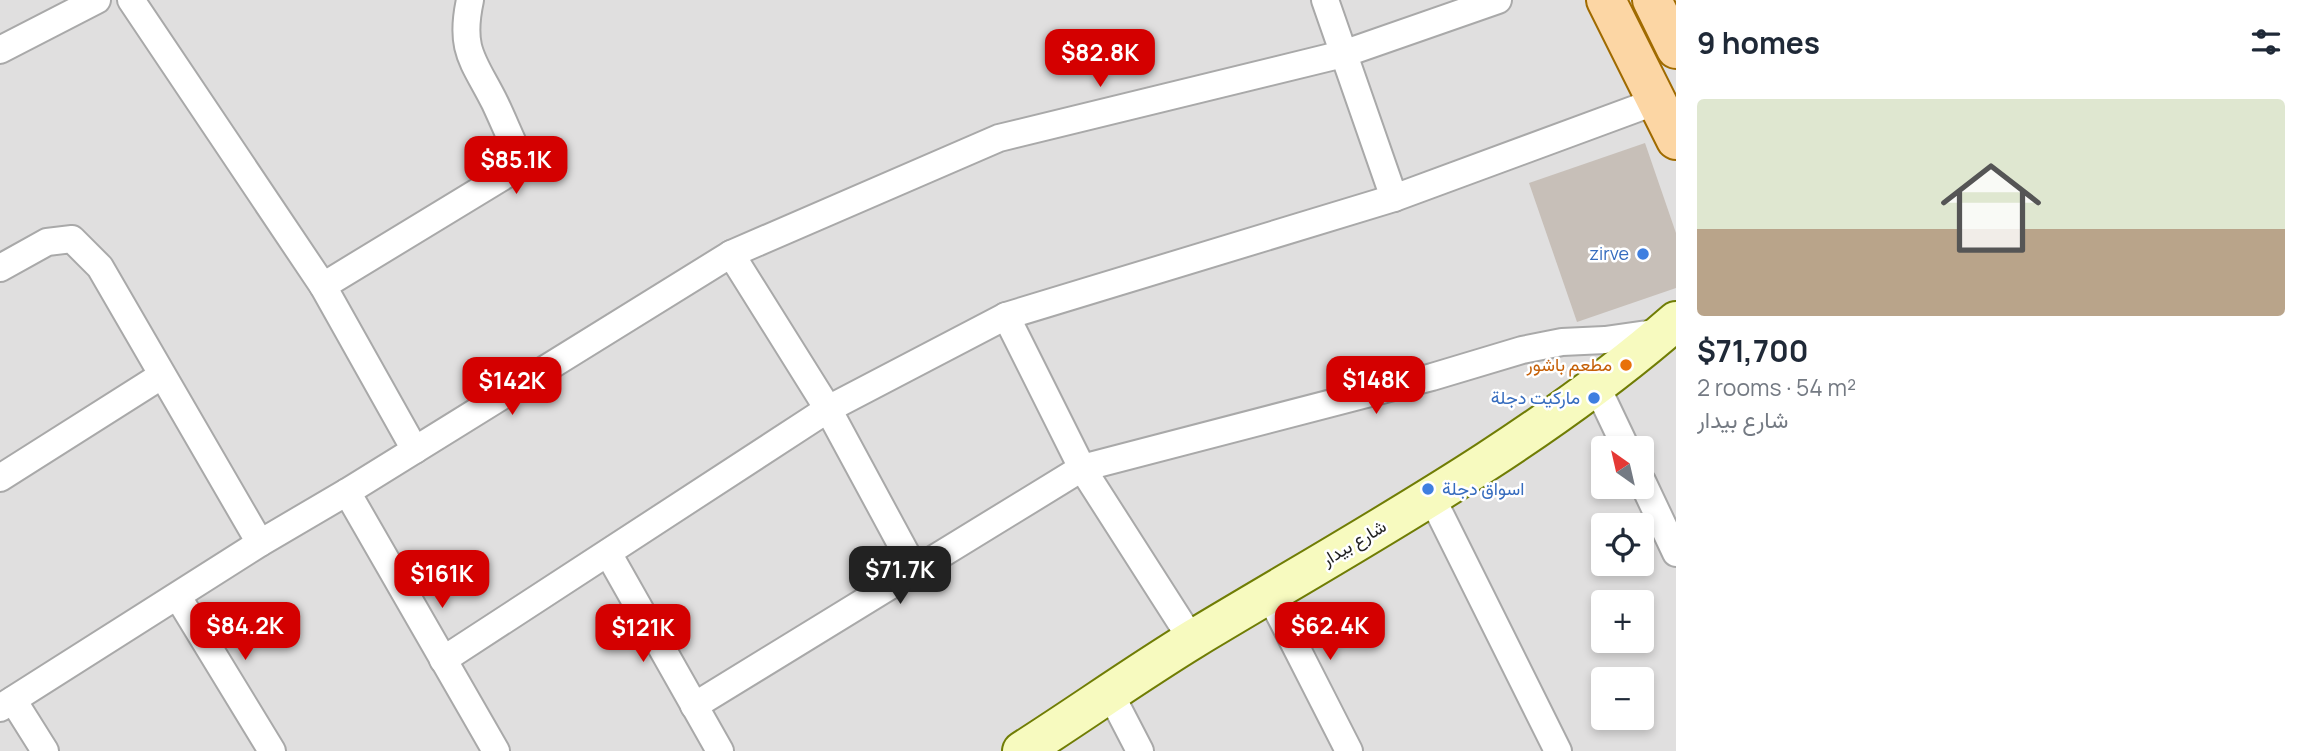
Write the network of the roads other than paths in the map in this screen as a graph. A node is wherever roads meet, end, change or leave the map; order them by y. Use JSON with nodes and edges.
{"nodes":[{"id":1,"x":96,"y":0,"type":"edge"},
{"id":2,"x":131,"y":0,"type":"edge"},
{"id":3,"x":470,"y":0,"type":"edge"},
{"id":4,"x":1325,"y":0,"type":"edge"},
{"id":5,"x":1498,"y":0,"type":"edge"},
{"id":6,"x":1606,"y":0,"type":"edge"},
{"id":7,"x":1652,"y":0,"type":"edge"},
{"id":8,"x":1676,"y":49,"type":"edge"},
{"id":9,"x":0,"y":50,"type":"edge"},
{"id":10,"x":1343,"y":54,"type":"junction"},
{"id":11,"x":1657,"y":101,"type":"junction"},
{"id":12,"x":1676,"y":140,"type":"edge"},
{"id":13,"x":1394,"y":198,"type":"junction"},
{"id":14,"x":731,"y":254,"type":"junction"},
{"id":15,"x":0,"y":268,"type":"edge"},
{"id":16,"x":323,"y":286,"type":"junction"},
{"id":17,"x":1006,"y":316,"type":"junction"},
{"id":18,"x":1670,"y":327,"type":"edge"},
{"id":19,"x":161,"y":376,"type":"junction"},
{"id":20,"x":1596,"y":385,"type":"junction"},
{"id":21,"x":828,"y":409,"type":"junction"},
{"id":22,"x":1620,"y":436,"type":"edge"},
{"id":23,"x":415,"y":450,"type":"junction"},
{"id":24,"x":1082,"y":468,"type":"junction"},
{"id":25,"x":0,"y":478,"type":"edge"},
{"id":26,"x":347,"y":492,"type":"junction"},
{"id":27,"x":1431,"y":496,"type":"junction"},
{"id":28,"x":1650,"y":499,"type":"edge"},
{"id":29,"x":260,"y":543,"type":"junction"},
{"id":30,"x":608,"y":553,"type":"junction"},
{"id":31,"x":1676,"y":553,"type":"edge"},
{"id":32,"x":915,"y":570,"type":"junction"},
{"id":33,"x":1269,"y":594,"type":"junction"},
{"id":34,"x":178,"y":597,"type":"junction"},
{"id":35,"x":1192,"y":640,"type":"junction"},
{"id":36,"x":443,"y":660,"type":"junction"},
{"id":37,"x":1111,"y":695,"type":"junction"},
{"id":38,"x":6,"y":704,"type":"edge"},
{"id":39,"x":694,"y":706,"type":"junction"},
{"id":40,"x":45,"y":751,"type":"edge"},
{"id":41,"x":272,"y":751,"type":"edge"},
{"id":42,"x":496,"y":751,"type":"edge"},
{"id":43,"x":720,"y":751,"type":"edge"},
{"id":44,"x":1022,"y":751,"type":"edge"},
{"id":45,"x":1140,"y":751,"type":"edge"},
{"id":46,"x":1349,"y":751,"type":"edge"},
{"id":47,"x":1558,"y":751,"type":"edge"}],
"edges":[{"from":1,"to":9,"type":"street"},
{"from":2,"to":16,"type":"street"},
{"from":3,"to":16,"type":"street"},
{"from":4,"to":10,"type":"street"},
{"from":5,"to":10,"type":"street"},
{"from":6,"to":11,"type":"main road"},
{"from":7,"to":8,"type":"main road"},
{"from":10,"to":13,"type":"street"},
{"from":10,"to":14,"type":"street"},
{"from":11,"to":12,"type":"main road"},
{"from":11,"to":13,"type":"street"},
{"from":13,"to":17,"type":"street"},
{"from":14,"to":21,"type":"street"},
{"from":14,"to":23,"type":"street"},
{"from":15,"to":19,"type":"street"},
{"from":16,"to":23,"type":"street"},
{"from":17,"to":21,"type":"street"},
{"from":17,"to":24,"type":"street"},
{"from":18,"to":20,"type":"main road","name":"شارع بيدار"},
{"from":18,"to":24,"type":"street"},
{"from":19,"to":25,"type":"street"},
{"from":19,"to":29,"type":"street"},
{"from":20,"to":22,"type":"street"},
{"from":20,"to":27,"type":"main road","name":"شارع بيدار"},
{"from":21,"to":30,"type":"street"},
{"from":21,"to":32,"type":"street"},
{"from":23,"to":26,"type":"street"},
{"from":24,"to":32,"type":"street"},
{"from":24,"to":35,"type":"street"},
{"from":26,"to":29,"type":"street"},
{"from":26,"to":36,"type":"street"},
{"from":27,"to":33,"type":"main road","name":"شارع بيدار"},
{"from":27,"to":47,"type":"street"},
{"from":28,"to":31,"type":"street"},
{"from":29,"to":34,"type":"street"},
{"from":30,"to":36,"type":"street"},
{"from":30,"to":39,"type":"street"},
{"from":32,"to":39,"type":"street"},
{"from":33,"to":35,"type":"main road","name":"شارع بيدار"},
{"from":33,"to":46,"type":"street"},
{"from":34,"to":38,"type":"street"},
{"from":34,"to":41,"type":"street"},
{"from":35,"to":37,"type":"main road","name":"شارع بيدار"},
{"from":36,"to":42,"type":"street"},
{"from":37,"to":44,"type":"main road","name":"شارع بيدار"},
{"from":37,"to":45,"type":"street"},
{"from":38,"to":40,"type":"street"},
{"from":39,"to":43,"type":"street"}]}
